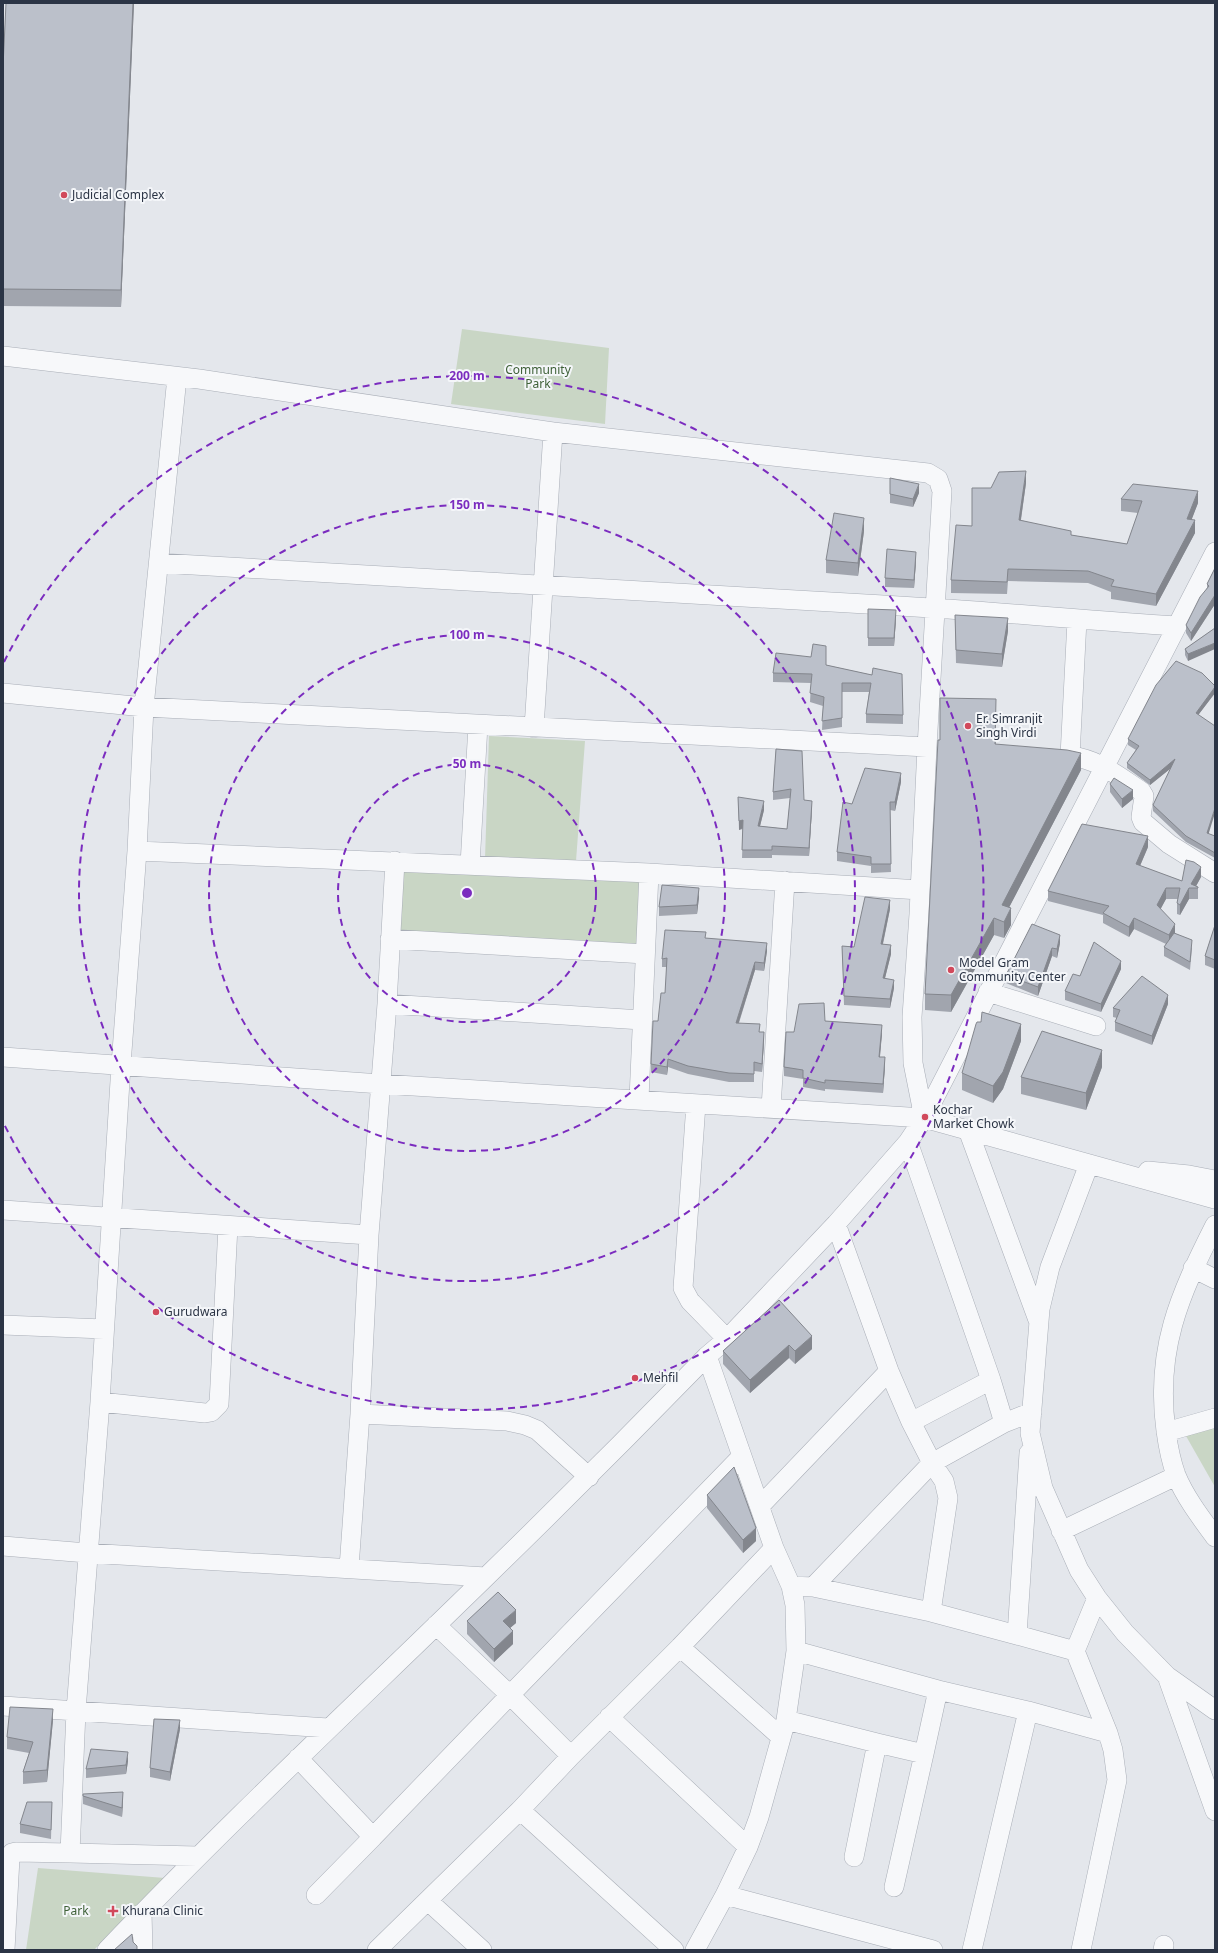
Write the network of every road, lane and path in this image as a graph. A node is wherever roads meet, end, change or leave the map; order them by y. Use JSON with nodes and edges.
{"nodes":[{"id":1,"x":3,"y":356,"type":"edge"},
{"id":2,"x":177,"y":377,"type":"junction"},
{"id":3,"x":553,"y":432,"type":"junction"},
{"id":4,"x":1215,"y":552,"type":"edge"},
{"id":5,"x":160,"y":563,"type":"junction"},
{"id":6,"x":542,"y":584,"type":"junction"},
{"id":7,"x":936,"y":608,"type":"junction"},
{"id":8,"x":1077,"y":620,"type":"junction"},
{"id":9,"x":1176,"y":626,"type":"junction"},
{"id":10,"x":3,"y":693,"type":"edge"},
{"id":11,"x":144,"y":707,"type":"junction"},
{"id":12,"x":478,"y":725,"type":"junction"},
{"id":13,"x":534,"y":728,"type":"junction"},
{"id":14,"x":927,"y":747,"type":"junction"},
{"id":15,"x":1104,"y":766,"type":"junction"},
{"id":16,"x":137,"y":851,"type":"junction"},
{"id":17,"x":394,"y":861,"type":"junction"},
{"id":18,"x":470,"y":865,"type":"junction"},
{"id":19,"x":649,"y":873,"type":"junction"},
{"id":20,"x":1215,"y":873,"type":"edge"},
{"id":21,"x":786,"y":881,"type":"junction"},
{"id":22,"x":920,"y":890,"type":"junction"},
{"id":23,"x":390,"y":939,"type":"junction"},
{"id":24,"x":645,"y":954,"type":"junction"},
{"id":25,"x":988,"y":992,"type":"junction"},
{"id":26,"x":387,"y":1004,"type":"junction"},
{"id":27,"x":642,"y":1020,"type":"junction"},
{"id":28,"x":1096,"y":1026,"type":"dead end"},
{"id":29,"x":3,"y":1057,"type":"edge"},
{"id":30,"x":121,"y":1065,"type":"junction"},
{"id":31,"x":381,"y":1084,"type":"junction"},
{"id":32,"x":639,"y":1099,"type":"junction"},
{"id":33,"x":696,"y":1104,"type":"junction"},
{"id":34,"x":771,"y":1108,"type":"junction"},
{"id":35,"x":924,"y":1118,"type":"junction"},
{"id":36,"x":968,"y":1130,"type":"junction"},
{"id":37,"x":908,"y":1142,"type":"junction"},
{"id":38,"x":1089,"y":1164,"type":"junction"},
{"id":39,"x":1121,"y":1172,"type":"junction"},
{"id":40,"x":1215,"y":1180,"type":"edge"},
{"id":41,"x":1215,"y":1198,"type":"edge"},
{"id":42,"x":3,"y":1210,"type":"edge"},
{"id":43,"x":111,"y":1216,"type":"junction"},
{"id":44,"x":836,"y":1224,"type":"junction"},
{"id":45,"x":228,"y":1226,"type":"junction"},
{"id":46,"x":1215,"y":1226,"type":"edge"},
{"id":47,"x":369,"y":1234,"type":"junction"},
{"id":48,"x":1193,"y":1268,"type":"junction"},
{"id":49,"x":1215,"y":1279,"type":"edge"},
{"id":50,"x":1038,"y":1322,"type":"junction"},
{"id":51,"x":3,"y":1324,"type":"edge"},
{"id":52,"x":104,"y":1329,"type":"junction"},
{"id":53,"x":727,"y":1339,"type":"junction"},
{"id":54,"x":707,"y":1356,"type":"junction"},
{"id":55,"x":888,"y":1371,"type":"junction"},
{"id":56,"x":991,"y":1380,"type":"junction"},
{"id":57,"x":100,"y":1402,"type":"junction"},
{"id":58,"x":1032,"y":1412,"type":"junction"},
{"id":59,"x":360,"y":1414,"type":"junction"},
{"id":60,"x":1215,"y":1418,"type":"edge"},
{"id":61,"x":911,"y":1422,"type":"junction"},
{"id":62,"x":1004,"y":1423,"type":"junction"},
{"id":63,"x":1166,"y":1432,"type":"junction"},
{"id":64,"x":1030,"y":1433,"type":"junction"},
{"id":65,"x":742,"y":1457,"type":"junction"},
{"id":66,"x":932,"y":1463,"type":"junction"},
{"id":67,"x":1176,"y":1476,"type":"junction"},
{"id":68,"x":588,"y":1477,"type":"junction"},
{"id":69,"x":760,"y":1506,"type":"junction"},
{"id":70,"x":1060,"y":1531,"type":"junction"},
{"id":71,"x":1215,"y":1537,"type":"edge"},
{"id":72,"x":3,"y":1546,"type":"edge"},
{"id":73,"x":774,"y":1548,"type":"junction"},
{"id":74,"x":87,"y":1553,"type":"junction"},
{"id":75,"x":349,"y":1568,"type":"junction"},
{"id":76,"x":486,"y":1577,"type":"junction"},
{"id":77,"x":791,"y":1586,"type":"junction"},
{"id":78,"x":813,"y":1587,"type":"junction"},
{"id":79,"x":1097,"y":1598,"type":"junction"},
{"id":80,"x":930,"y":1612,"type":"junction"},
{"id":81,"x":436,"y":1625,"type":"junction"},
{"id":82,"x":1017,"y":1635,"type":"junction"},
{"id":83,"x":680,"y":1647,"type":"junction"},
{"id":84,"x":796,"y":1651,"type":"junction"},
{"id":85,"x":1075,"y":1651,"type":"junction"},
{"id":86,"x":1166,"y":1676,"type":"junction"},
{"id":87,"x":938,"y":1690,"type":"junction"},
{"id":88,"x":510,"y":1695,"type":"junction"},
{"id":89,"x":3,"y":1706,"type":"edge"},
{"id":90,"x":1215,"y":1710,"type":"edge"},
{"id":91,"x":76,"y":1711,"type":"junction"},
{"id":92,"x":1028,"y":1711,"type":"junction"},
{"id":93,"x":609,"y":1717,"type":"junction"},
{"id":94,"x":328,"y":1728,"type":"junction"},
{"id":95,"x":783,"y":1728,"type":"junction"},
{"id":96,"x":1108,"y":1733,"type":"junction"},
{"id":97,"x":877,"y":1743,"type":"junction"},
{"id":98,"x":924,"y":1754,"type":"junction"},
{"id":99,"x":571,"y":1756,"type":"junction"},
{"id":100,"x":298,"y":1758,"type":"junction"},
{"id":101,"x":520,"y":1810,"type":"junction"},
{"id":102,"x":1215,"y":1811,"type":"edge"},
{"id":103,"x":373,"y":1837,"type":"junction"},
{"id":104,"x":748,"y":1847,"type":"junction"},
{"id":105,"x":70,"y":1853,"type":"junction"},
{"id":106,"x":197,"y":1856,"type":"junction"},
{"id":107,"x":854,"y":1857,"type":"dead end"},
{"id":108,"x":894,"y":1887,"type":"dead end"},
{"id":109,"x":316,"y":1894,"type":"dead end"},
{"id":110,"x":725,"y":1895,"type":"junction"},
{"id":111,"x":428,"y":1901,"type":"junction"},
{"id":112,"x":142,"y":1913,"type":"junction"},
{"id":113,"x":5,"y":1950,"type":"edge"},
{"id":114,"x":107,"y":1950,"type":"edge"},
{"id":115,"x":143,"y":1950,"type":"edge"},
{"id":116,"x":377,"y":1950,"type":"edge"},
{"id":117,"x":482,"y":1950,"type":"edge"},
{"id":118,"x":674,"y":1950,"type":"edge"},
{"id":119,"x":695,"y":1950,"type":"edge"},
{"id":120,"x":933,"y":1950,"type":"edge"},
{"id":121,"x":972,"y":1950,"type":"edge"},
{"id":122,"x":1081,"y":1950,"type":"edge"}],
"edges":[{"from":1,"to":2,"type":"street"},
{"from":2,"to":3,"type":"street"},
{"from":2,"to":5,"type":"street"},
{"from":3,"to":6,"type":"street"},
{"from":3,"to":7,"type":"street"},
{"from":4,"to":9,"type":"street"},
{"from":5,"to":6,"type":"street"},
{"from":5,"to":11,"type":"street"},
{"from":6,"to":7,"type":"street"},
{"from":6,"to":13,"type":"street"},
{"from":7,"to":8,"type":"street"},
{"from":7,"to":14,"type":"street"},
{"from":8,"to":9,"type":"street"},
{"from":8,"to":15,"type":"street"},
{"from":9,"to":15,"type":"street"},
{"from":10,"to":11,"type":"street"},
{"from":11,"to":12,"type":"street"},
{"from":11,"to":16,"type":"street"},
{"from":12,"to":13,"type":"street"},
{"from":12,"to":18,"type":"street"},
{"from":13,"to":14,"type":"street"},
{"from":14,"to":22,"type":"street"},
{"from":15,"to":20,"type":"street"},
{"from":15,"to":25,"type":"street"},
{"from":16,"to":17,"type":"street"},
{"from":16,"to":30,"type":"street"},
{"from":17,"to":18,"type":"street"},
{"from":17,"to":23,"type":"street"},
{"from":18,"to":19,"type":"street"},
{"from":19,"to":21,"type":"street"},
{"from":19,"to":24,"type":"street"},
{"from":21,"to":22,"type":"street"},
{"from":21,"to":34,"type":"street"},
{"from":22,"to":35,"type":"street"},
{"from":23,"to":24,"type":"street"},
{"from":23,"to":26,"type":"street"},
{"from":24,"to":27,"type":"street"},
{"from":25,"to":28,"type":"street"},
{"from":25,"to":35,"type":"street"},
{"from":26,"to":27,"type":"street"},
{"from":26,"to":31,"type":"street"},
{"from":27,"to":32,"type":"street"},
{"from":29,"to":30,"type":"street"},
{"from":30,"to":31,"type":"street"},
{"from":30,"to":43,"type":"street"},
{"from":31,"to":32,"type":"street"},
{"from":31,"to":47,"type":"street"},
{"from":32,"to":33,"type":"street"},
{"from":33,"to":34,"type":"street"},
{"from":33,"to":53,"type":"street"},
{"from":34,"to":35,"type":"street"},
{"from":35,"to":36,"type":"street"},
{"from":35,"to":37,"type":"street"},
{"from":36,"to":38,"type":"street"},
{"from":36,"to":50,"type":"street"},
{"from":37,"to":44,"type":"street"},
{"from":37,"to":56,"type":"street"},
{"from":38,"to":39,"type":"street"},
{"from":38,"to":50,"type":"street"},
{"from":39,"to":40,"type":"street"},
{"from":39,"to":41,"type":"street"},
{"from":42,"to":43,"type":"street"},
{"from":43,"to":45,"type":"street"},
{"from":43,"to":52,"type":"street"},
{"from":44,"to":53,"type":"street"},
{"from":44,"to":55,"type":"street"},
{"from":45,"to":47,"type":"street"},
{"from":45,"to":57,"type":"street"},
{"from":46,"to":48,"type":"street"},
{"from":47,"to":59,"type":"street"},
{"from":48,"to":49,"type":"street"},
{"from":48,"to":63,"type":"street"},
{"from":50,"to":58,"type":"street"},
{"from":51,"to":52,"type":"street"},
{"from":52,"to":57,"type":"street"},
{"from":53,"to":54,"type":"street"},
{"from":54,"to":65,"type":"street"},
{"from":54,"to":68,"type":"street"},
{"from":55,"to":61,"type":"street"},
{"from":55,"to":69,"type":"street"},
{"from":56,"to":61,"type":"street"},
{"from":56,"to":62,"type":"street"},
{"from":57,"to":74,"type":"street"},
{"from":58,"to":62,"type":"street"},
{"from":58,"to":64,"type":"street"},
{"from":59,"to":68,"type":"street"},
{"from":59,"to":75,"type":"street"},
{"from":60,"to":63,"type":"street"},
{"from":61,"to":66,"type":"street"},
{"from":62,"to":66,"type":"street"},
{"from":63,"to":67,"type":"street"},
{"from":64,"to":70,"type":"street"},
{"from":64,"to":82,"type":"street"},
{"from":65,"to":69,"type":"street"},
{"from":65,"to":88,"type":"street"},
{"from":66,"to":78,"type":"street"},
{"from":66,"to":80,"type":"street"},
{"from":67,"to":70,"type":"street"},
{"from":67,"to":71,"type":"street"},
{"from":68,"to":76,"type":"street"},
{"from":69,"to":73,"type":"street"},
{"from":70,"to":79,"type":"street"},
{"from":72,"to":74,"type":"street"},
{"from":73,"to":77,"type":"street"},
{"from":73,"to":83,"type":"street"},
{"from":74,"to":75,"type":"street"},
{"from":74,"to":91,"type":"street"},
{"from":75,"to":76,"type":"street"},
{"from":76,"to":81,"type":"street"},
{"from":77,"to":78,"type":"street"},
{"from":77,"to":84,"type":"street"},
{"from":78,"to":80,"type":"street"},
{"from":79,"to":85,"type":"street"},
{"from":79,"to":86,"type":"street"},
{"from":80,"to":82,"type":"street"},
{"from":81,"to":88,"type":"street"},
{"from":81,"to":94,"type":"street"},
{"from":82,"to":85,"type":"street"},
{"from":83,"to":93,"type":"street"},
{"from":83,"to":95,"type":"street"},
{"from":84,"to":87,"type":"street"},
{"from":84,"to":95,"type":"street"},
{"from":85,"to":96,"type":"street"},
{"from":86,"to":90,"type":"street"},
{"from":86,"to":102,"type":"street"},
{"from":87,"to":92,"type":"street"},
{"from":87,"to":98,"type":"street"},
{"from":88,"to":99,"type":"street"},
{"from":88,"to":103,"type":"street"},
{"from":89,"to":91,"type":"street"},
{"from":91,"to":94,"type":"street"},
{"from":91,"to":105,"type":"street"},
{"from":92,"to":96,"type":"street"},
{"from":92,"to":121,"type":"street"},
{"from":93,"to":99,"type":"street"},
{"from":93,"to":104,"type":"street"},
{"from":94,"to":100,"type":"street"},
{"from":95,"to":97,"type":"street"},
{"from":95,"to":104,"type":"street"},
{"from":96,"to":122,"type":"street"},
{"from":97,"to":98,"type":"street"},
{"from":97,"to":107,"type":"street"},
{"from":98,"to":108,"type":"street"},
{"from":99,"to":101,"type":"street"},
{"from":100,"to":103,"type":"street"},
{"from":100,"to":106,"type":"street"},
{"from":101,"to":111,"type":"street"},
{"from":101,"to":118,"type":"street"},
{"from":103,"to":109,"type":"street"},
{"from":104,"to":110,"type":"street"},
{"from":105,"to":106,"type":"street"},
{"from":105,"to":113,"type":"street"},
{"from":106,"to":112,"type":"street"},
{"from":110,"to":119,"type":"street"},
{"from":110,"to":120,"type":"street"},
{"from":111,"to":116,"type":"street"},
{"from":111,"to":117,"type":"street"},
{"from":112,"to":114,"type":"street"},
{"from":112,"to":115,"type":"street"}]}
